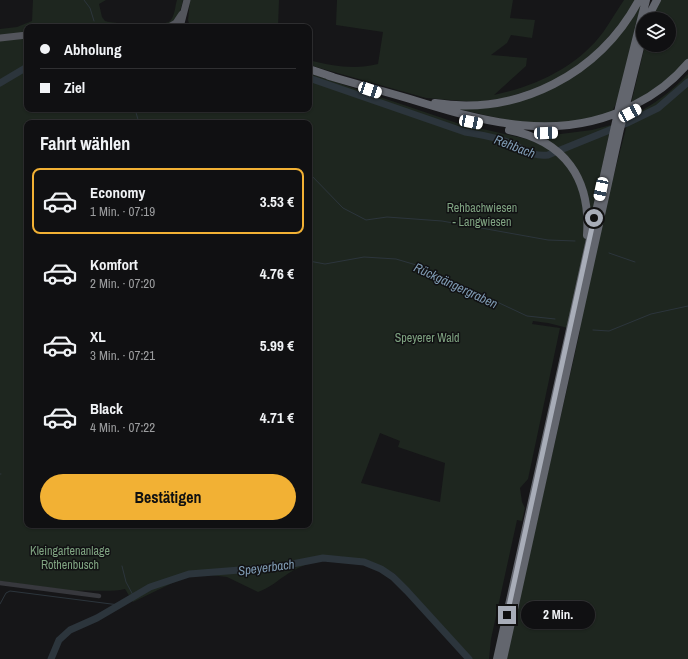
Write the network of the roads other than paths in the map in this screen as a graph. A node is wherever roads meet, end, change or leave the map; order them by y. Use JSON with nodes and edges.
{"nodes":[{"id":1,"x":187,"y":0,"type":"edge"},
{"id":2,"x":639,"y":0,"type":"edge"},
{"id":3,"x":646,"y":0,"type":"edge"},
{"id":4,"x":652,"y":0,"type":"edge"},
{"id":5,"x":657,"y":0,"type":"edge"},
{"id":6,"x":186,"y":9,"type":"junction"},
{"id":7,"x":649,"y":12,"type":"edge"},
{"id":8,"x":651,"y":12,"type":"edge"},
{"id":9,"x":176,"y":24,"type":"edge"},
{"id":10,"x":185,"y":24,"type":"edge"},
{"id":11,"x":24,"y":35,"type":"edge"},
{"id":12,"x":0,"y":38,"type":"edge"},
{"id":13,"x":638,"y":52,"type":"edge"},
{"id":14,"x":688,"y":63,"type":"edge"},
{"id":15,"x":312,"y":70,"type":"edge"},
{"id":16,"x":688,"y":70,"type":"edge"},
{"id":17,"x":329,"y":76,"type":"junction"},
{"id":18,"x":408,"y":99,"type":"junction"},
{"id":19,"x":622,"y":107,"type":"junction"},
{"id":20,"x":617,"y":130,"type":"junction"},
{"id":21,"x":515,"y":131,"type":"junction"},
{"id":22,"x":585,"y":262,"type":"junction"},
{"id":23,"x":584,"y":279,"type":"junction"},
{"id":24,"x":582,"y":291,"type":"junction"},
{"id":25,"x":0,"y":583,"type":"edge"},
{"id":26,"x":99,"y":596,"type":"dead end"},
{"id":27,"x":497,"y":659,"type":"edge"},
{"id":28,"x":503,"y":659,"type":"edge"}],
"edges":[{"from":1,"to":6,"type":"main road"},
{"from":2,"to":18,"type":"highway"},
{"from":3,"to":19,"type":"highway"},
{"from":4,"to":7,"type":"highway"},
{"from":5,"to":8,"type":"highway"},
{"from":6,"to":9,"type":"main road"},
{"from":6,"to":10,"type":"main road"},
{"from":11,"to":12,"type":"main road"},
{"from":13,"to":19,"type":"highway"},
{"from":14,"to":18,"type":"highway"},
{"from":15,"to":17,"type":"highway"},
{"from":16,"to":21,"type":"highway"},
{"from":17,"to":18,"type":"highway"},
{"from":17,"to":21,"type":"highway"},
{"from":19,"to":20,"type":"highway"},
{"from":20,"to":22,"type":"highway"},
{"from":20,"to":23,"type":"highway"},
{"from":21,"to":22,"type":"highway"},
{"from":22,"to":23,"type":"highway"},
{"from":23,"to":24,"type":"highway"},
{"from":24,"to":27,"type":"highway"},
{"from":24,"to":28,"type":"highway"},
{"from":25,"to":26,"type":"street"}]}
